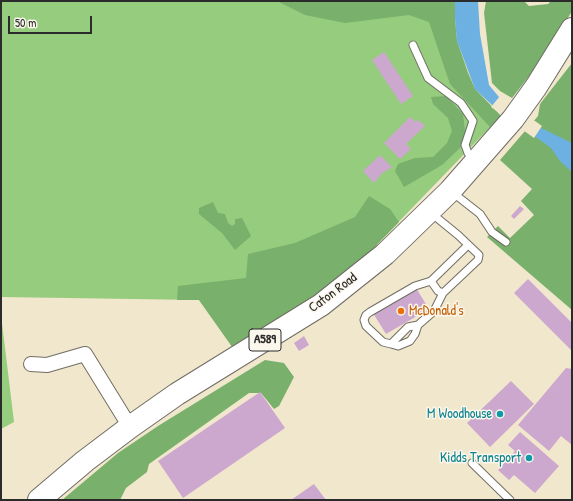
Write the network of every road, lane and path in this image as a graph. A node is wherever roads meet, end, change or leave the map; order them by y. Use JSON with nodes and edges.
{"nodes":[{"id":1,"x":570,"y":38,"type":"edge"},
{"id":2,"x":414,"y":44,"type":"dead end"},
{"id":3,"x":477,"y":162,"type":"junction"},
{"id":4,"x":450,"y":191,"type":"junction"},
{"id":5,"x":430,"y":212,"type":"junction"},
{"id":6,"x":506,"y":242,"type":"dead end"},
{"id":7,"x":468,"y":244,"type":"junction"},
{"id":8,"x":431,"y":281,"type":"junction"},
{"id":9,"x":443,"y":293,"type":"junction"},
{"id":10,"x":418,"y":325,"type":"junction"},
{"id":11,"x":391,"y":344,"type":"junction"},
{"id":12,"x":31,"y":364,"type":"dead end"},
{"id":13,"x":130,"y":427,"type":"junction"},
{"id":14,"x":472,"y":463,"type":"dead end"},
{"id":15,"x":38,"y":500,"type":"edge"},
{"id":16,"x":510,"y":500,"type":"edge"}],
"edges":[{"from":1,"to":3,"type":"main road","name":"Caton Road","number":"A589"},
{"from":2,"to":3,"type":"lane"},
{"from":3,"to":4,"type":"main road","name":"Caton Road","number":"A589"},
{"from":4,"to":5,"type":"main road","name":"Caton Road","number":"A589"},
{"from":4,"to":6,"type":"lane"},
{"from":5,"to":7,"type":"lane"},
{"from":5,"to":13,"type":"main road","name":"Caton Road","number":"A589"},
{"from":7,"to":8,"type":"lane"},
{"from":7,"to":9,"type":"lane"},
{"from":8,"to":9,"type":"lane"},
{"from":8,"to":11,"type":"lane"},
{"from":9,"to":10,"type":"lane"},
{"from":10,"to":11,"type":"lane"},
{"from":10,"to":11,"type":"lane"},
{"from":12,"to":13,"type":"street"},
{"from":13,"to":15,"type":"main road","name":"Caton Road","number":"A589"},
{"from":14,"to":16,"type":"lane"}]}
